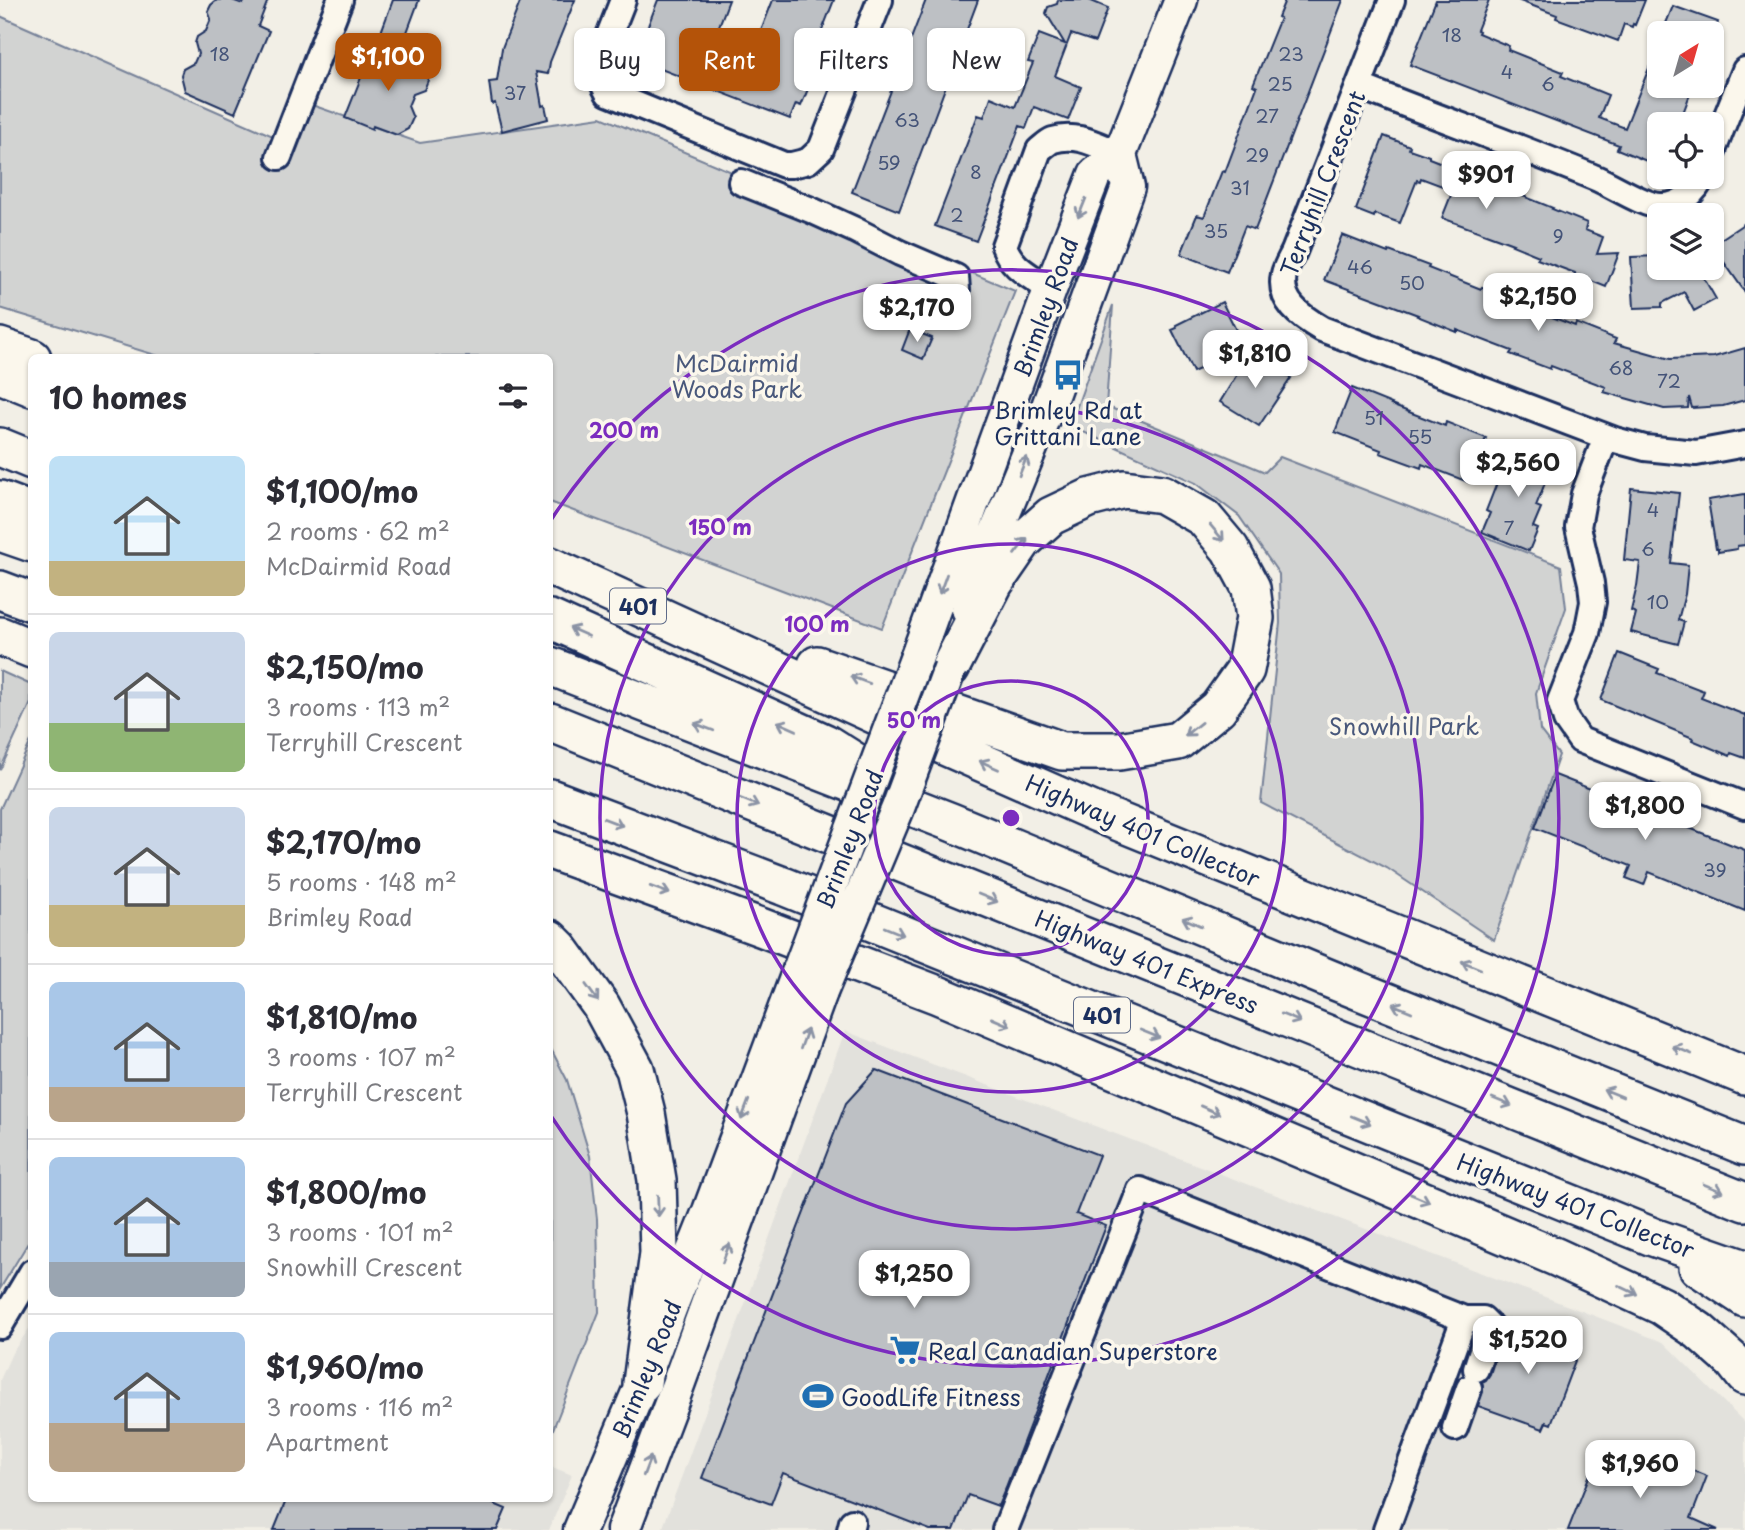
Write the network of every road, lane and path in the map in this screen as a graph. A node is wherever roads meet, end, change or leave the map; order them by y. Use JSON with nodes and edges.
{"nodes":[{"id":1,"x":340,"y":0,"type":"edge"},
{"id":2,"x":623,"y":0,"type":"edge"},
{"id":3,"x":880,"y":0,"type":"edge"},
{"id":4,"x":1181,"y":0,"type":"edge"},
{"id":5,"x":1392,"y":0,"type":"edge"},
{"id":6,"x":1745,"y":70,"type":"edge"},
{"id":7,"x":1359,"y":86,"type":"junction"},
{"id":8,"x":1724,"y":123,"type":"edge"},
{"id":9,"x":1120,"y":154,"type":"junction"},
{"id":10,"x":279,"y":157,"type":"dead end"},
{"id":11,"x":741,"y":182,"type":"dead end"},
{"id":12,"x":1695,"y":189,"type":"edge"},
{"id":13,"x":1050,"y":290,"type":"junction"},
{"id":14,"x":952,"y":313,"type":"dead end"},
{"id":15,"x":0,"y":347,"type":"edge"},
{"id":16,"x":28,"y":357,"type":"edge"},
{"id":17,"x":0,"y":374,"type":"edge"},
{"id":18,"x":28,"y":385,"type":"edge"},
{"id":19,"x":1606,"y":438,"type":"junction"},
{"id":20,"x":1745,"y":444,"type":"edge"},
{"id":21,"x":0,"y":447,"type":"edge"},
{"id":22,"x":28,"y":458,"type":"edge"},
{"id":23,"x":0,"y":500,"type":"edge"},
{"id":24,"x":28,"y":510,"type":"edge"},
{"id":25,"x":0,"y":532,"type":"edge"},
{"id":26,"x":28,"y":542,"type":"edge"},
{"id":27,"x":553,"y":567,"type":"edge"},
{"id":28,"x":0,"y":590,"type":"edge"},
{"id":29,"x":28,"y":600,"type":"edge"},
{"id":30,"x":553,"y":620,"type":"edge"},
{"id":31,"x":0,"y":636,"type":"edge"},
{"id":32,"x":727,"y":646,"type":"junction"},
{"id":33,"x":28,"y":647,"type":"edge"},
{"id":34,"x":933,"y":663,"type":"junction"},
{"id":35,"x":553,"y":667,"type":"edge"},
{"id":36,"x":553,"y":723,"type":"edge"},
{"id":37,"x":553,"y":799,"type":"edge"},
{"id":38,"x":1745,"y":806,"type":"edge"},
{"id":39,"x":951,"y":822,"type":"junction"},
{"id":40,"x":553,"y":851,"type":"edge"},
{"id":41,"x":553,"y":942,"type":"edge"},
{"id":42,"x":809,"y":985,"type":"junction"},
{"id":43,"x":1739,"y":1073,"type":"edge"},
{"id":44,"x":1745,"y":1146,"type":"edge"},
{"id":45,"x":1745,"y":1202,"type":"edge"},
{"id":46,"x":1653,"y":1237,"type":"junction"},
{"id":47,"x":1745,"y":1269,"type":"edge"},
{"id":48,"x":28,"y":1279,"type":"edge"},
{"id":49,"x":1745,"y":1298,"type":"edge"},
{"id":50,"x":1465,"y":1319,"type":"junction"},
{"id":51,"x":0,"y":1326,"type":"edge"},
{"id":52,"x":1745,"y":1376,"type":"edge"},
{"id":53,"x":642,"y":1383,"type":"junction"},
{"id":54,"x":1455,"y":1428,"type":"dead end"},
{"id":55,"x":580,"y":1530,"type":"edge"},
{"id":56,"x":623,"y":1530,"type":"edge"},
{"id":57,"x":1005,"y":1530,"type":"edge"},
{"id":58,"x":1387,"y":1530,"type":"edge"}],
"edges":[{"from":1,"to":10,"type":"street"},
{"from":2,"to":3,"type":"street"},
{"from":4,"to":9,"type":"main road","name":"Brimley Road"},
{"from":5,"to":7,"type":"street","name":"Terryhill Crescent"},
{"from":6,"to":8,"type":"street"},
{"from":7,"to":12,"type":"street"},
{"from":7,"to":19,"type":"street","name":"Terryhill Crescent"},
{"from":9,"to":13,"type":"main road","name":"Brimley Road","one_way":true},
{"from":9,"to":13,"type":"street"},
{"from":34,"to":9,"type":"main road","name":"Brimley Road","one_way":true},
{"from":11,"to":14,"type":"street"},
{"from":13,"to":34,"type":"main road","name":"Brimley Road","one_way":true},
{"from":15,"to":16,"type":"highway"},
{"from":17,"to":18,"type":"highway"},
{"from":19,"to":20,"type":"street","name":"Terryhill Crescent"},
{"from":19,"to":38,"type":"street"},
{"from":21,"to":22,"type":"highway"},
{"from":23,"to":24,"type":"highway"},
{"from":25,"to":26,"type":"highway"},
{"from":27,"to":32,"type":"highway","name":"Highway 401 Collector","number":"401"},
{"from":28,"to":29,"type":"highway"},
{"from":39,"to":30,"type":"highway","one_way":true},
{"from":31,"to":33,"type":"highway"},
{"from":34,"to":32,"type":"highway","one_way":true},
{"from":43,"to":32,"type":"highway","name":"Highway 401 Collector","number":"401","one_way":true},
{"from":34,"to":42,"type":"main road","name":"Brimley Road","bridge":true},
{"from":39,"to":35,"type":"highway","one_way":true},
{"from":36,"to":45,"type":"highway","name":"Highway 401 Express","one_way":true},
{"from":37,"to":46,"type":"highway","name":"Highway 401 Collector","number":"401","one_way":true},
{"from":44,"to":39,"type":"highway","one_way":true},
{"from":40,"to":52,"type":"highway","one_way":true},
{"from":41,"to":53,"type":"highway","one_way":true},
{"from":42,"to":53,"type":"main road","name":"Brimley Road","one_way":true},
{"from":56,"to":42,"type":"main road","name":"Brimley Road","one_way":true},
{"from":46,"to":47,"type":"highway","name":"Highway 401 Collector","number":"401"},
{"from":46,"to":49,"type":"highway"},
{"from":48,"to":51,"type":"street"},
{"from":50,"to":54,"type":"street"},
{"from":50,"to":57,"type":"street"},
{"from":50,"to":58,"type":"street"},
{"from":53,"to":55,"type":"main road","name":"Brimley Road"}]}
